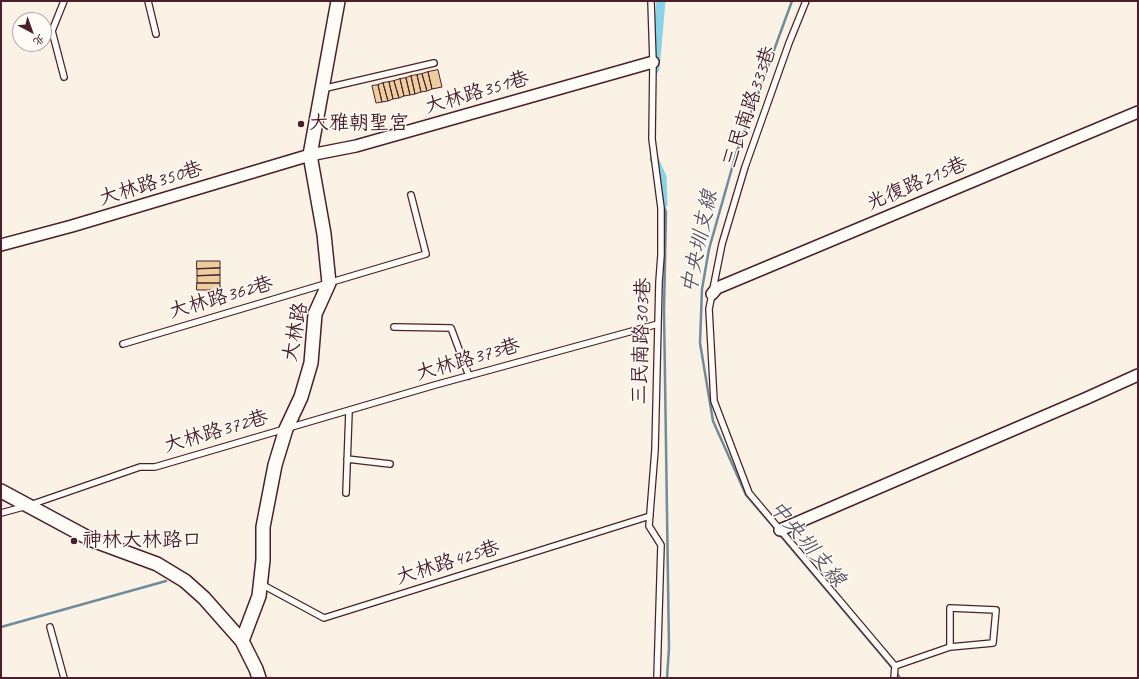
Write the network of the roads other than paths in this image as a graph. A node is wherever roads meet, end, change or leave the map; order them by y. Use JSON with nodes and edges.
{"nodes":[{"id":1,"x":64,"y":1,"type":"edge"},
{"id":2,"x":148,"y":1,"type":"edge"},
{"id":3,"x":338,"y":1,"type":"edge"},
{"id":4,"x":651,"y":1,"type":"edge"},
{"id":5,"x":806,"y":1,"type":"edge"},
{"id":6,"x":156,"y":34,"type":"dead end"},
{"id":7,"x":653,"y":62,"type":"junction"},
{"id":8,"x":434,"y":63,"type":"dead end"},
{"id":9,"x":64,"y":77,"type":"dead end"},
{"id":10,"x":322,"y":90,"type":"junction"},
{"id":11,"x":1138,"y":112,"type":"edge"},
{"id":12,"x":310,"y":155,"type":"junction"},
{"id":13,"x":411,"y":196,"type":"dead end"},
{"id":14,"x":1,"y":245,"type":"edge"},
{"id":15,"x":329,"y":283,"type":"junction"},
{"id":16,"x":712,"y":294,"type":"junction"},
{"id":17,"x":658,"y":324,"type":"junction"},
{"id":18,"x":394,"y":327,"type":"dead end"},
{"id":19,"x":123,"y":344,"type":"dead end"},
{"id":20,"x":1138,"y":375,"type":"edge"},
{"id":21,"x":469,"y":376,"type":"junction"},
{"id":22,"x":349,"y":410,"type":"junction"},
{"id":23,"x":286,"y":429,"type":"junction"},
{"id":24,"x":347,"y":460,"type":"junction"},
{"id":25,"x":390,"y":464,"type":"dead end"},
{"id":26,"x":1,"y":491,"type":"edge"},
{"id":27,"x":346,"y":492,"type":"dead end"},
{"id":28,"x":27,"y":506,"type":"junction"},
{"id":29,"x":1,"y":513,"type":"edge"},
{"id":30,"x":650,"y":516,"type":"junction"},
{"id":31,"x":780,"y":530,"type":"junction"},
{"id":32,"x":261,"y":584,"type":"junction"},
{"id":33,"x":50,"y":627,"type":"dead end"},
{"id":34,"x":242,"y":641,"type":"junction"},
{"id":35,"x":950,"y":647,"type":"junction"},
{"id":36,"x":895,"y":666,"type":"junction"},
{"id":37,"x":894,"y":677,"type":"edge"},
{"id":38,"x":64,"y":678,"type":"edge"},
{"id":39,"x":259,"y":678,"type":"edge"},
{"id":40,"x":657,"y":678,"type":"edge"}],
"edges":[{"from":1,"to":9,"type":"lane"},
{"from":2,"to":6,"type":"lane"},
{"from":3,"to":10,"type":"street","name":"大林路"},
{"from":4,"to":7,"type":"lane","name":"三民南路303巷"},
{"from":5,"to":16,"type":"lane","name":"三民南路333巷"},
{"from":7,"to":12,"type":"street","name":"大林路351巷"},
{"from":7,"to":17,"type":"lane","name":"三民南路303巷"},
{"from":8,"to":10,"type":"lane"},
{"from":10,"to":12,"type":"street","name":"大林路"},
{"from":11,"to":16,"type":"street","name":"光復路215巷"},
{"from":12,"to":14,"type":"street","name":"大林路350巷"},
{"from":12,"to":15,"type":"street","name":"大林路"},
{"from":13,"to":15,"type":"lane","name":"大林路362巷"},
{"from":15,"to":19,"type":"lane","name":"大林路362巷"},
{"from":15,"to":23,"type":"street","name":"大林路"},
{"from":16,"to":31,"type":"lane","name":"三民南路333巷"},
{"from":17,"to":21,"type":"lane","name":"大林路373巷"},
{"from":17,"to":30,"type":"lane","name":"三民南路303巷"},
{"from":18,"to":21,"type":"lane"},
{"from":20,"to":31,"type":"street"},
{"from":21,"to":22,"type":"lane","name":"大林路373巷"},
{"from":22,"to":23,"type":"lane","name":"大林路373巷"},
{"from":22,"to":24,"type":"lane"},
{"from":23,"to":28,"type":"lane","name":"大林路372巷"},
{"from":23,"to":32,"type":"street","name":"大林路"},
{"from":24,"to":25,"type":"lane"},
{"from":24,"to":27,"type":"lane"},
{"from":26,"to":28,"type":"street"},
{"from":28,"to":29,"type":"lane","name":"大林路372巷"},
{"from":28,"to":34,"type":"street"},
{"from":30,"to":32,"type":"lane","name":"大林路425巷"},
{"from":30,"to":40,"type":"lane","name":"三民南路303巷"},
{"from":31,"to":36,"type":"lane","name":"三民南路333巷"},
{"from":32,"to":34,"type":"street","name":"大林路"},
{"from":33,"to":38,"type":"lane"},
{"from":34,"to":39,"type":"street"},
{"from":35,"to":35,"type":"lane"},
{"from":35,"to":36,"type":"lane"},
{"from":36,"to":37,"type":"lane"}]}
